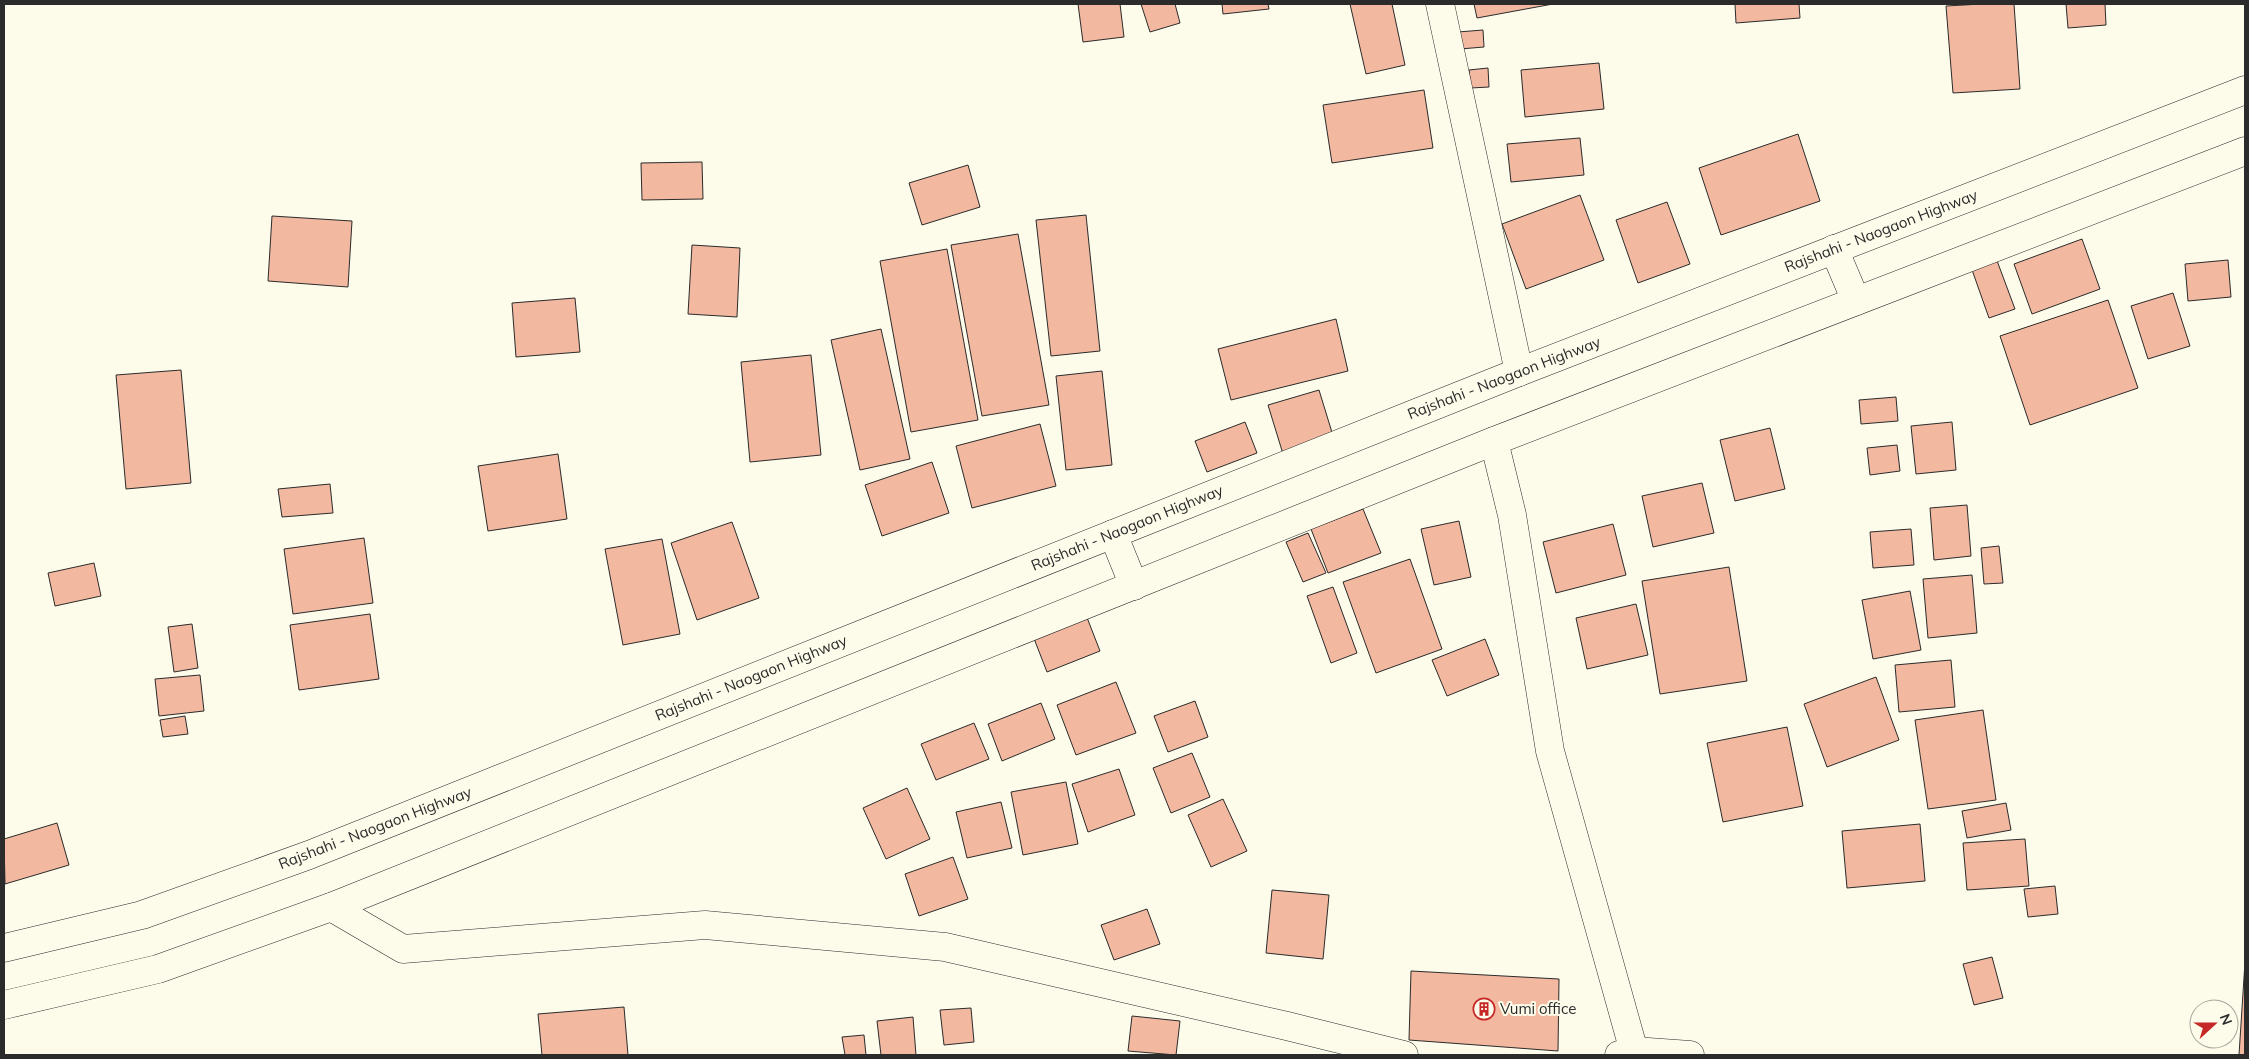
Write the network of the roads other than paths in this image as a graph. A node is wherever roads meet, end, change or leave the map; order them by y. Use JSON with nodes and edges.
{"nodes":[{"id":1,"x":1440,"y":4,"type":"edge"},
{"id":2,"x":2245,"y":90,"type":"edge"},
{"id":3,"x":2245,"y":151,"type":"edge"},
{"id":4,"x":1834,"y":249,"type":"junction"},
{"id":5,"x":1856,"y":301,"type":"junction"},
{"id":6,"x":1519,"y":372,"type":"junction"},
{"id":7,"x":1494,"y":441,"type":"junction"},
{"id":8,"x":1113,"y":534,"type":"junction"},
{"id":9,"x":1134,"y":586,"type":"junction"},
{"id":10,"x":331,"y":907,"type":"junction"},
{"id":11,"x":4,"y":948,"type":"edge"},
{"id":12,"x":4,"y":1005,"type":"edge"},
{"id":13,"x":1629,"y":1054,"type":"edge"},
{"id":14,"x":1404,"y":1055,"type":"edge"},
{"id":15,"x":1690,"y":1055,"type":"edge"}],
"edges":[{"from":1,"to":6,"type":"main road"},
{"from":2,"to":4,"type":"main road","name":"Rajshahi - Naogaon Highway"},
{"from":3,"to":5,"type":"main road"},
{"from":4,"to":5,"type":"main road"},
{"from":4,"to":6,"type":"main road","name":"Rajshahi - Naogaon Highway"},
{"from":5,"to":7,"type":"main road"},
{"from":6,"to":8,"type":"main road","name":"Rajshahi - Naogaon Highway"},
{"from":7,"to":9,"type":"main road"},
{"from":7,"to":13,"type":"main road"},
{"from":8,"to":9,"type":"main road"},
{"from":8,"to":11,"type":"main road","name":"Rajshahi - Naogaon Highway"},
{"from":9,"to":10,"type":"main road"},
{"from":10,"to":12,"type":"main road"},
{"from":10,"to":14,"type":"main road"},
{"from":13,"to":15,"type":"main road"}]}
